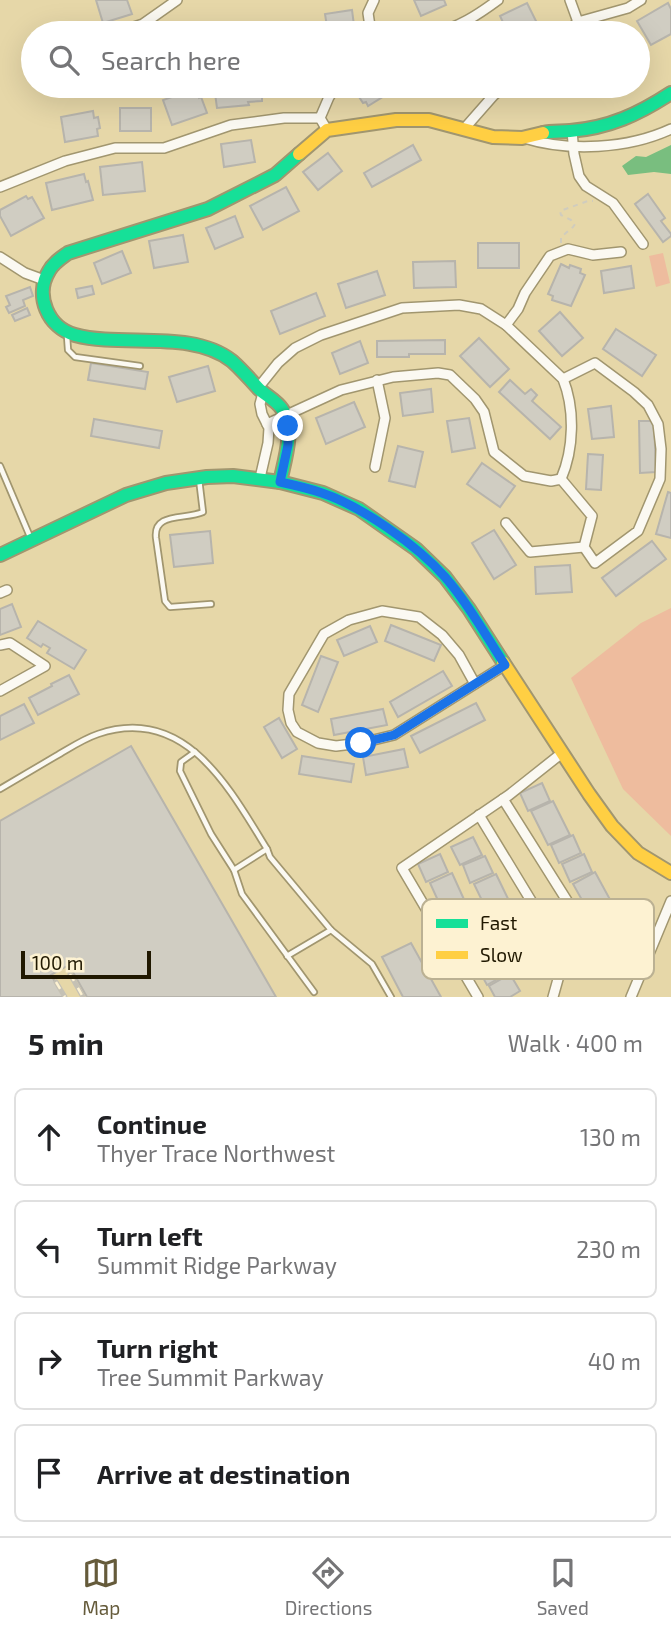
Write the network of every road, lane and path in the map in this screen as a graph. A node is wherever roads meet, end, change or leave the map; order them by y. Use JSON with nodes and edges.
{"nodes":[{"id":1,"x":177,"y":0,"type":"edge"},
{"id":2,"x":374,"y":0,"type":"edge"},
{"id":3,"x":498,"y":0,"type":"edge"},
{"id":4,"x":570,"y":0,"type":"edge"},
{"id":5,"x":641,"y":0,"type":"edge"},
{"id":6,"x":147,"y":21,"type":"edge"},
{"id":7,"x":370,"y":21,"type":"edge"},
{"id":8,"x":463,"y":21,"type":"edge"},
{"id":9,"x":578,"y":21,"type":"edge"},
{"id":10,"x":582,"y":21,"type":"edge"},
{"id":11,"x":671,"y":93,"type":"edge"},
{"id":12,"x":328,"y":98,"type":"edge"},
{"id":13,"x":491,"y":98,"type":"edge"},
{"id":14,"x":320,"y":118,"type":"junction"},
{"id":15,"x":464,"y":129,"type":"junction"},
{"id":16,"x":671,"y":129,"type":"edge"},
{"id":17,"x":327,"y":130,"type":"junction"},
{"id":18,"x":572,"y":131,"type":"junction"},
{"id":19,"x":522,"y":138,"type":"junction"},
{"id":20,"x":574,"y":147,"type":"junction"},
{"id":21,"x":0,"y":187,"type":"edge"},
{"id":22,"x":607,"y":199,"type":"junction"},
{"id":23,"x":643,"y":244,"type":"dead end"},
{"id":24,"x":561,"y":251,"type":"junction"},
{"id":25,"x":621,"y":252,"type":"dead end"},
{"id":26,"x":0,"y":257,"type":"edge"},
{"id":27,"x":44,"y":279,"type":"junction"},
{"id":28,"x":506,"y":325,"type":"junction"},
{"id":29,"x":66,"y":332,"type":"junction"},
{"id":30,"x":140,"y":366,"type":"dead end"},
{"id":31,"x":563,"y":379,"type":"junction"},
{"id":32,"x":377,"y":380,"type":"junction"},
{"id":33,"x":260,"y":390,"type":"junction"},
{"id":34,"x":286,"y":417,"type":"junction"},
{"id":35,"x":267,"y":424,"type":"junction"},
{"id":36,"x":0,"y":466,"type":"edge"},
{"id":37,"x":375,"y":467,"type":"dead end"},
{"id":38,"x":199,"y":478,"type":"junction"},
{"id":39,"x":260,"y":478,"type":"junction"},
{"id":40,"x":561,"y":479,"type":"junction"},
{"id":41,"x":280,"y":482,"type":"junction"},
{"id":42,"x":506,"y":523,"type":"dead end"},
{"id":43,"x":32,"y":540,"type":"junction"},
{"id":44,"x":584,"y":547,"type":"junction"},
{"id":45,"x":0,"y":555,"type":"edge"},
{"id":46,"x":211,"y":604,"type":"dead end"},
{"id":47,"x":0,"y":645,"type":"edge"},
{"id":48,"x":505,"y":665,"type":"junction"},
{"id":49,"x":475,"y":684,"type":"junction"},
{"id":50,"x":0,"y":691,"type":"edge"},
{"id":51,"x":195,"y":752,"type":"junction"},
{"id":52,"x":562,"y":753,"type":"junction"},
{"id":53,"x":0,"y":789,"type":"edge"},
{"id":54,"x":503,"y":799,"type":"junction"},
{"id":55,"x":479,"y":815,"type":"junction"},
{"id":56,"x":267,"y":849,"type":"junction"},
{"id":57,"x":234,"y":870,"type":"junction"},
{"id":58,"x":671,"y":873,"type":"edge"},
{"id":59,"x":530,"y":899,"type":"edge"},
{"id":60,"x":566,"y":899,"type":"edge"},
{"id":61,"x":671,"y":901,"type":"edge"},
{"id":62,"x":422,"y":902,"type":"edge"},
{"id":63,"x":331,"y":930,"type":"junction"},
{"id":64,"x":654,"y":942,"type":"edge"},
{"id":65,"x":287,"y":956,"type":"junction"},
{"id":66,"x":467,"y":979,"type":"edge"},
{"id":67,"x":558,"y":979,"type":"edge"},
{"id":68,"x":638,"y":979,"type":"edge"},
{"id":69,"x":314,"y":992,"type":"dead end"},
{"id":70,"x":391,"y":997,"type":"edge"},
{"id":71,"x":478,"y":997,"type":"edge"},
{"id":72,"x":553,"y":997,"type":"edge"},
{"id":73,"x":631,"y":997,"type":"edge"}],
"edges":[{"from":1,"to":6,"type":"street"},
{"from":2,"to":7,"type":"street"},
{"from":3,"to":8,"type":"street"},
{"from":4,"to":9,"type":"street"},
{"from":5,"to":10,"type":"street"},
{"from":11,"to":18,"type":"street"},
{"from":12,"to":14,"type":"street"},
{"from":13,"to":15,"type":"street"},
{"from":14,"to":17,"type":"street"},
{"from":14,"to":21,"type":"street"},
{"from":15,"to":17,"type":"street"},
{"from":15,"to":19,"type":"street"},
{"from":16,"to":20,"type":"street"},
{"from":17,"to":27,"type":"street"},
{"from":18,"to":19,"type":"street"},
{"from":18,"to":20,"type":"street"},
{"from":19,"to":20,"type":"street"},
{"from":20,"to":22,"type":"street"},
{"from":22,"to":23,"type":"street"},
{"from":22,"to":24,"type":"path"},
{"from":24,"to":25,"type":"street"},
{"from":24,"to":28,"type":"street"},
{"from":26,"to":27,"type":"street"},
{"from":27,"to":29,"type":"street"},
{"from":28,"to":31,"type":"street"},
{"from":28,"to":33,"type":"street"},
{"from":29,"to":30,"type":"lane"},
{"from":29,"to":33,"type":"street"},
{"from":31,"to":40,"type":"street"},
{"from":31,"to":44,"type":"street"},
{"from":32,"to":34,"type":"street"},
{"from":32,"to":37,"type":"street"},
{"from":32,"to":40,"type":"street"},
{"from":33,"to":34,"type":"street"},
{"from":33,"to":35,"type":"street"},
{"from":34,"to":35,"type":"street"},
{"from":34,"to":41,"type":"street"},
{"from":35,"to":39,"type":"street"},
{"from":36,"to":43,"type":"lane"},
{"from":38,"to":39,"type":"street"},
{"from":38,"to":43,"type":"street"},
{"from":38,"to":46,"type":"lane"},
{"from":39,"to":41,"type":"street"},
{"from":40,"to":44,"type":"street"},
{"from":41,"to":48,"type":"street"},
{"from":42,"to":44,"type":"street"},
{"from":43,"to":45,"type":"street"},
{"from":47,"to":50,"type":"street"},
{"from":48,"to":49,"type":"street"},
{"from":48,"to":52,"type":"street"},
{"from":49,"to":49,"type":"street"},
{"from":51,"to":53,"type":"lane"},
{"from":51,"to":56,"type":"lane"},
{"from":51,"to":57,"type":"lane"},
{"from":52,"to":54,"type":"street"},
{"from":52,"to":58,"type":"street"},
{"from":54,"to":55,"type":"street"},
{"from":54,"to":60,"type":"street"},
{"from":55,"to":59,"type":"street"},
{"from":55,"to":62,"type":"street"},
{"from":56,"to":57,"type":"lane"},
{"from":56,"to":63,"type":"lane"},
{"from":57,"to":65,"type":"lane"},
{"from":61,"to":64,"type":"street"},
{"from":63,"to":65,"type":"lane"},
{"from":63,"to":70,"type":"lane"},
{"from":65,"to":69,"type":"lane"},
{"from":66,"to":71,"type":"street"},
{"from":67,"to":72,"type":"street"},
{"from":68,"to":73,"type":"street"}]}
